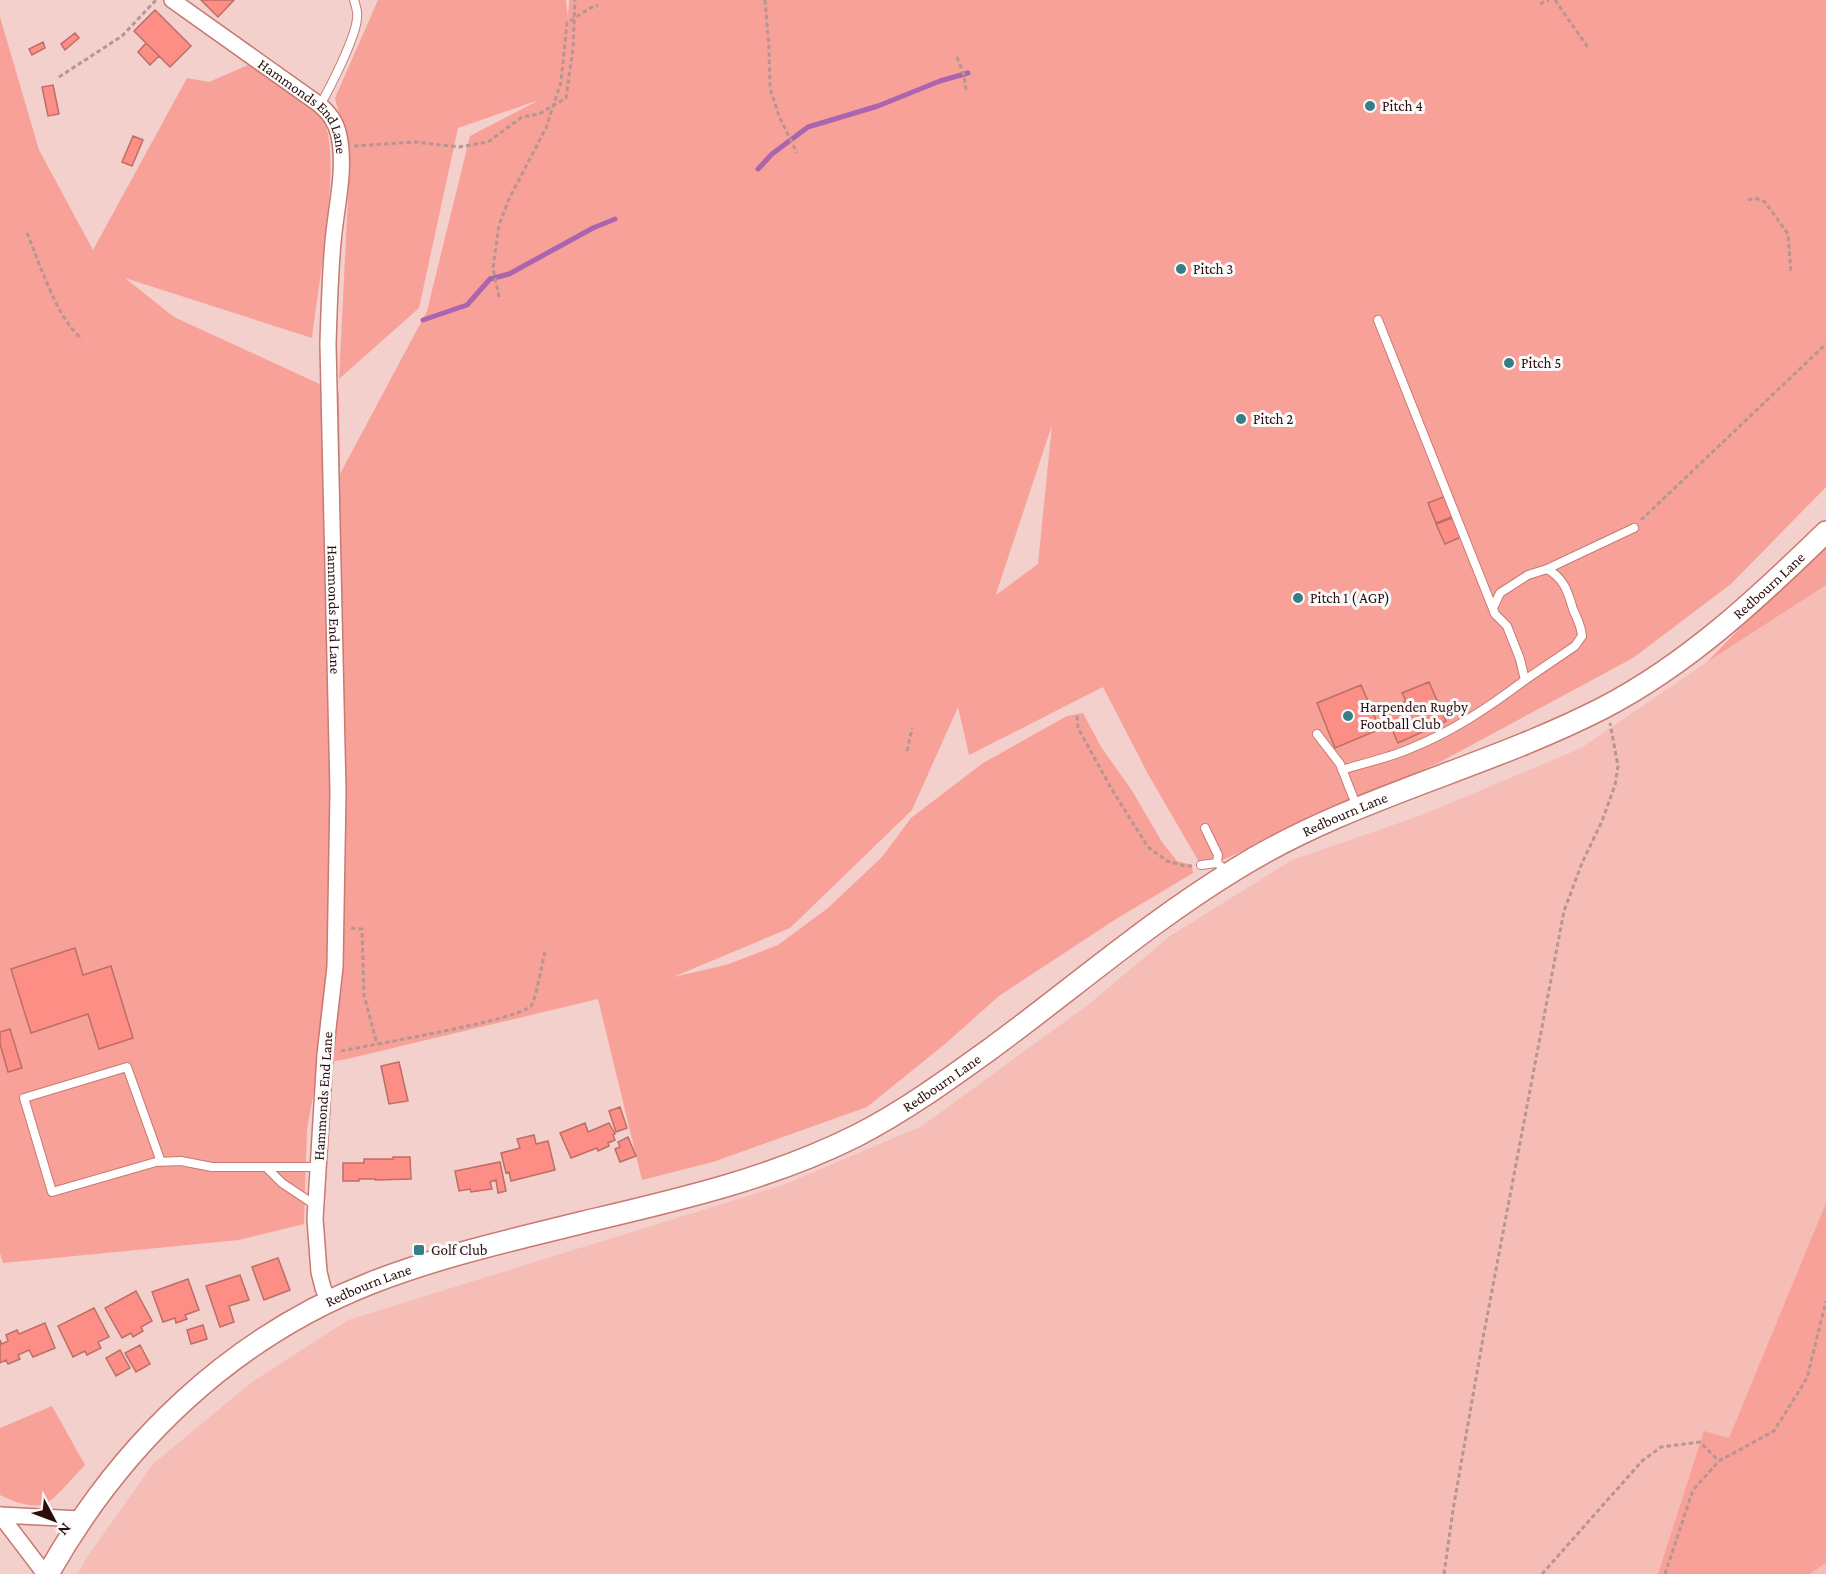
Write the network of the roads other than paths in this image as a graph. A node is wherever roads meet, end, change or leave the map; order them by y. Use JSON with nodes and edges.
{"nodes":[{"id":1,"x":172,"y":0,"type":"edge"},
{"id":2,"x":354,"y":0,"type":"edge"},
{"id":3,"x":320,"y":105,"type":"junction"},
{"id":4,"x":1378,"y":320,"type":"dead end"},
{"id":5,"x":1634,"y":528,"type":"road end"},
{"id":6,"x":1826,"y":531,"type":"edge"},
{"id":7,"x":1548,"y":569,"type":"junction"},
{"id":8,"x":1493,"y":608,"type":"junction"},
{"id":9,"x":1525,"y":680,"type":"junction"},
{"id":10,"x":1317,"y":734,"type":"dead end"},
{"id":11,"x":1342,"y":770,"type":"junction"},
{"id":12,"x":1357,"y":808,"type":"junction"},
{"id":13,"x":1204,"y":828,"type":"dead end"},
{"id":14,"x":1201,"y":866,"type":"road end"},
{"id":15,"x":1223,"y":868,"type":"junction"},
{"id":16,"x":160,"y":1162,"type":"junction"},
{"id":17,"x":317,"y":1167,"type":"junction"},
{"id":18,"x":267,"y":1168,"type":"junction"},
{"id":19,"x":315,"y":1205,"type":"junction"},
{"id":20,"x":329,"y":1301,"type":"junction"},
{"id":21,"x":0,"y":1515,"type":"edge"},
{"id":22,"x":80,"y":1519,"type":"junction"},
{"id":23,"x":46,"y":1574,"type":"edge"}],
"edges":[{"from":1,"to":3,"type":"street","name":"Hammonds End Lane"},
{"from":2,"to":3,"type":"lane"},
{"from":3,"to":17,"type":"street","name":"Hammonds End Lane"},
{"from":4,"to":8,"type":"lane"},
{"from":5,"to":7,"type":"lane"},
{"from":6,"to":12,"type":"main road","name":"Redbourn Lane"},
{"from":7,"to":8,"type":"lane"},
{"from":7,"to":9,"type":"lane"},
{"from":8,"to":9,"type":"lane"},
{"from":9,"to":11,"type":"lane"},
{"from":10,"to":11,"type":"lane"},
{"from":11,"to":12,"type":"lane"},
{"from":12,"to":15,"type":"main road","name":"Redbourn Lane"},
{"from":13,"to":15,"type":"lane"},
{"from":14,"to":15,"type":"lane"},
{"from":15,"to":20,"type":"main road","name":"Redbourn Lane"},
{"from":16,"to":16,"type":"lane"},
{"from":16,"to":18,"type":"lane"},
{"from":17,"to":18,"type":"lane"},
{"from":17,"to":19,"type":"street","name":"Hammonds End Lane"},
{"from":18,"to":19,"type":"lane"},
{"from":19,"to":20,"type":"street","name":"Hammonds End Lane"},
{"from":20,"to":22,"type":"main road","name":"Redbourn Lane"},
{"from":21,"to":22,"type":"street"},
{"from":21,"to":23,"type":"street"},
{"from":22,"to":23,"type":"main road","name":"Redbourn Lane"}]}
